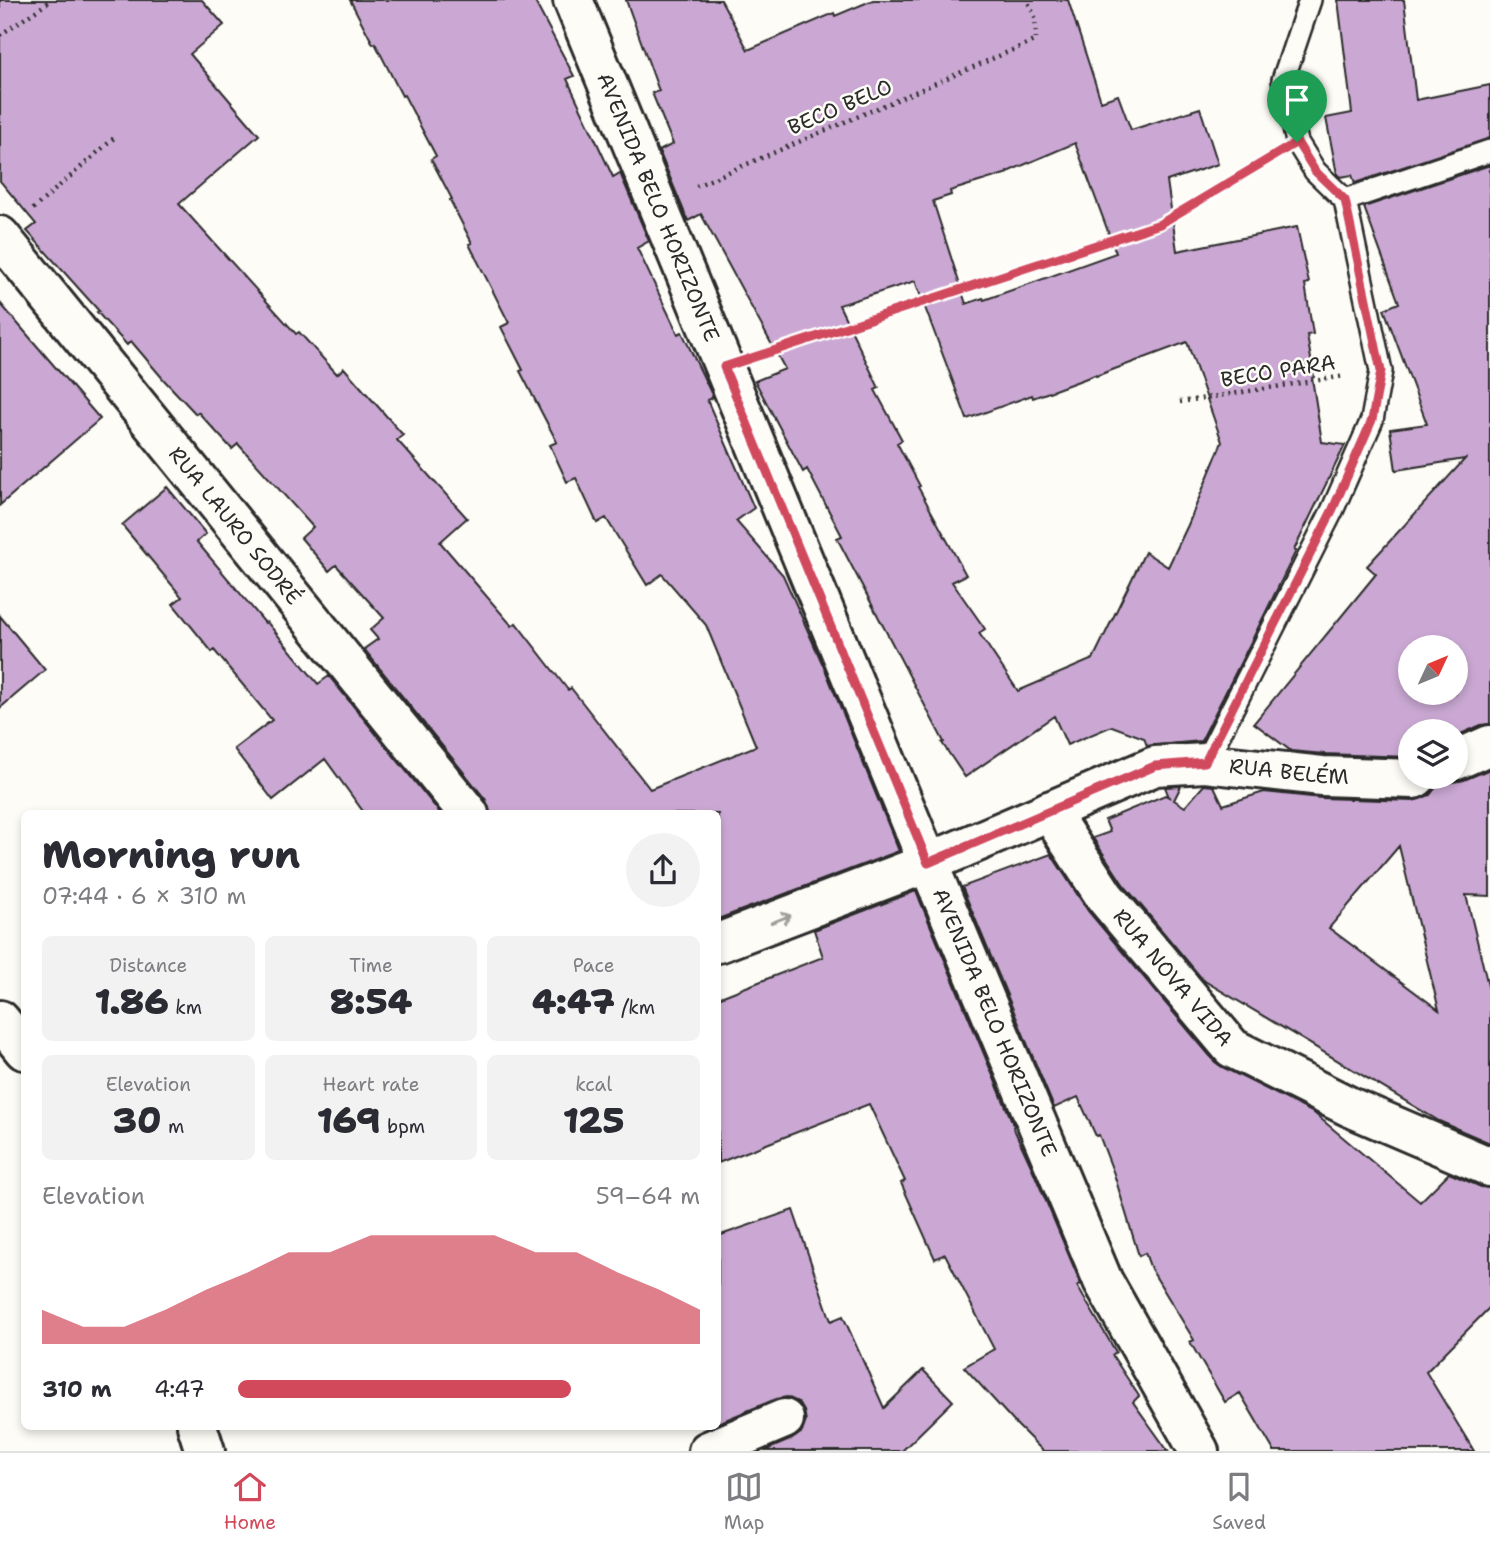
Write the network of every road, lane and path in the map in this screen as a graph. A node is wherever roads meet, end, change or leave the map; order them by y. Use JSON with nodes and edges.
{"nodes":[{"id":1,"x":573,"y":0,"type":"edge"},
{"id":2,"x":1027,"y":0,"type":"edge"},
{"id":3,"x":1310,"y":0,"type":"edge"},
{"id":4,"x":49,"y":2,"type":"dead end"},
{"id":5,"x":0,"y":35,"type":"edge"},
{"id":6,"x":114,"y":138,"type":"dead end"},
{"id":7,"x":1297,"y":142,"type":"junction"},
{"id":8,"x":1490,"y":151,"type":"edge"},
{"id":9,"x":1345,"y":200,"type":"junction"},
{"id":10,"x":656,"y":203,"type":"junction"},
{"id":11,"x":1,"y":236,"type":"edge"},
{"id":12,"x":724,"y":367,"type":"junction"},
{"id":13,"x":1381,"y":371,"type":"junction"},
{"id":14,"x":1180,"y":402,"type":"dead end"},
{"id":15,"x":1490,"y":745,"type":"edge"},
{"id":16,"x":1468,"y":755,"type":"edge"},
{"id":17,"x":1205,"y":762,"type":"junction"},
{"id":18,"x":1398,"y":779,"type":"edge"},
{"id":19,"x":466,"y":810,"type":"edge"},
{"id":20,"x":1049,"y":811,"type":"junction"},
{"id":21,"x":928,"y":863,"type":"junction"},
{"id":22,"x":721,"y":942,"type":"edge"},
{"id":23,"x":0,"y":1020,"type":"edge"},
{"id":24,"x":21,"y":1046,"type":"edge"},
{"id":25,"x":1490,"y":1167,"type":"edge"},
{"id":26,"x":784,"y":1419,"type":"dead end"},
{"id":27,"x":198,"y":1430,"type":"edge"},
{"id":28,"x":205,"y":1451,"type":"edge"},
{"id":29,"x":708,"y":1451,"type":"edge"},
{"id":30,"x":1199,"y":1451,"type":"edge"}],
"edges":[{"from":1,"to":10,"type":"street","name":"AVENIDA BELO HORIZONTE"},
{"from":2,"to":10,"type":"path","name":"BECO BELO"},
{"from":3,"to":7,"type":"lane"},
{"from":4,"to":5,"type":"path"},
{"from":6,"to":11,"type":"path"},
{"from":7,"to":9,"type":"lane"},
{"from":7,"to":12,"type":"path"},
{"from":8,"to":9,"type":"lane"},
{"from":9,"to":13,"type":"lane"},
{"from":10,"to":12,"type":"street","name":"AVENIDA BELO HORIZONTE"},
{"from":11,"to":19,"type":"street","name":"RUA LAURO SODRÉ"},
{"from":12,"to":21,"type":"street","name":"AVENIDA BELO HORIZONTE"},
{"from":13,"to":14,"type":"path","name":"BECO PARA"},
{"from":13,"to":17,"type":"lane"},
{"from":15,"to":16,"type":"street"},
{"from":17,"to":18,"type":"street","name":"RUA BELÉM"},
{"from":17,"to":20,"type":"street","name":"RUA BELÉM"},
{"from":20,"to":21,"type":"street","name":"RUA BELÉM"},
{"from":20,"to":25,"type":"street","name":"RUA NOVA VIDA"},
{"from":22,"to":21,"type":"street","name":"RUA BELÉM","one_way":true},
{"from":21,"to":30,"type":"street","name":"AVENIDA BELO HORIZONTE"},
{"from":23,"to":24,"type":"street"},
{"from":26,"to":29,"type":"street"},
{"from":27,"to":28,"type":"street"}]}
